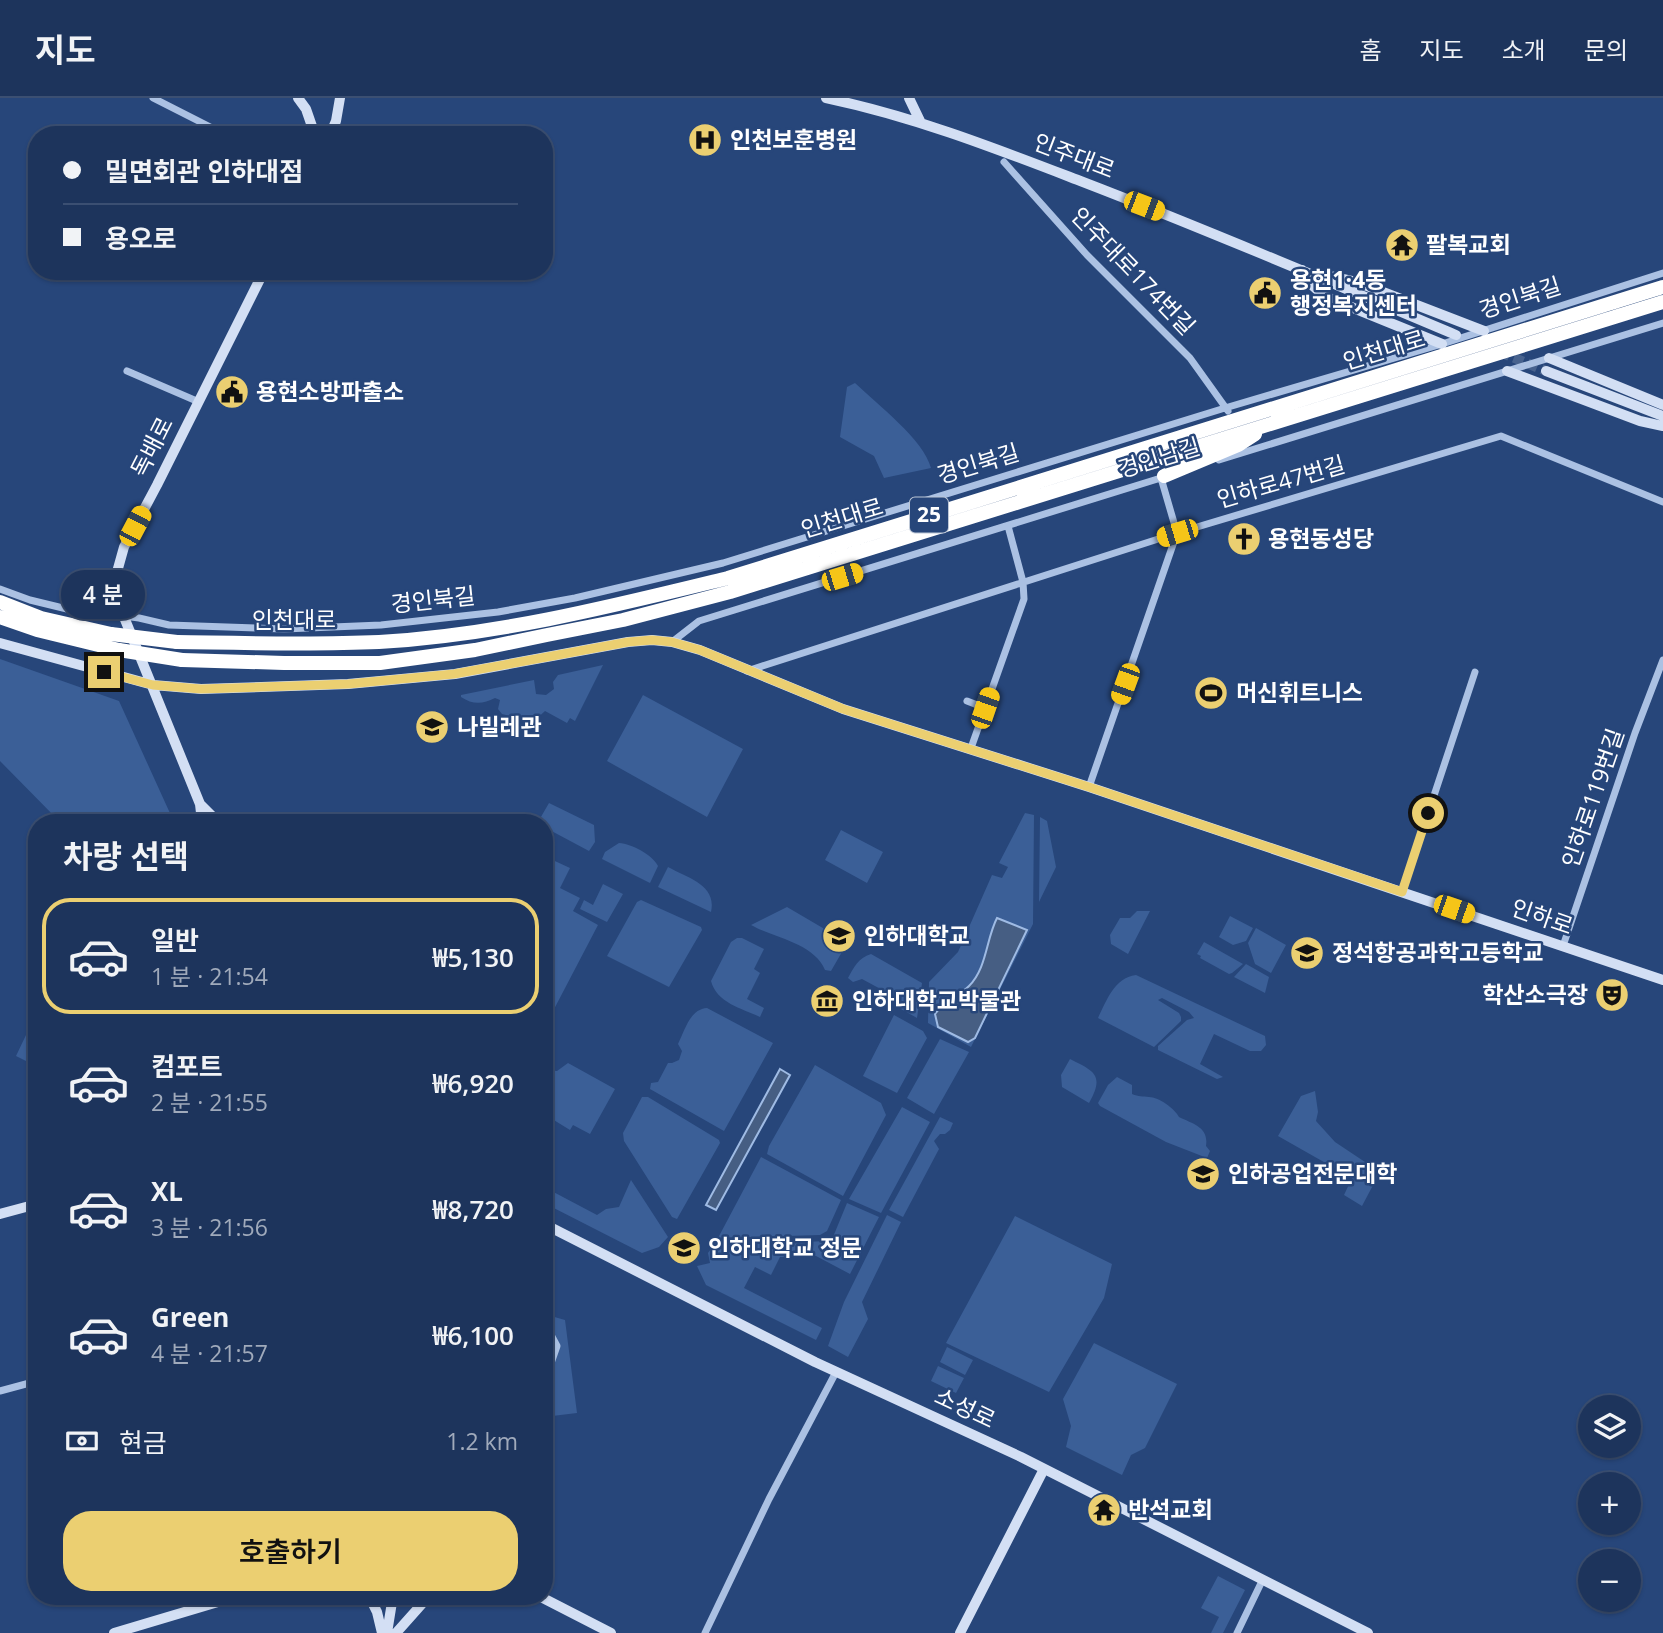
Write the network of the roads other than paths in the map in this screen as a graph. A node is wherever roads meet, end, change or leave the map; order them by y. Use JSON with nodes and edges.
{"nodes":[{"id":1,"x":152,"y":98,"type":"edge"},
{"id":2,"x":298,"y":98,"type":"edge"},
{"id":3,"x":340,"y":98,"type":"edge"},
{"id":4,"x":826,"y":98,"type":"edge"},
{"id":5,"x":909,"y":98,"type":"edge"},
{"id":6,"x":163,"y":100,"type":"edge"},
{"id":7,"x":920,"y":121,"type":"junction"},
{"id":8,"x":210,"y":126,"type":"edge"},
{"id":9,"x":312,"y":126,"type":"edge"},
{"id":10,"x":334,"y":126,"type":"edge"},
{"id":11,"x":1008,"y":159,"type":"junction"},
{"id":12,"x":1301,"y":270,"type":"junction"},
{"id":13,"x":1663,"y":272,"type":"edge"},
{"id":14,"x":260,"y":280,"type":"edge"},
{"id":15,"x":1663,"y":287,"type":"edge"},
{"id":16,"x":1663,"y":302,"type":"edge"},
{"id":17,"x":1663,"y":323,"type":"edge"},
{"id":18,"x":1484,"y":331,"type":"junction"},
{"id":19,"x":1456,"y":335,"type":"dead end"},
{"id":20,"x":1442,"y":344,"type":"junction"},
{"id":21,"x":1549,"y":358,"type":"junction"},
{"id":22,"x":127,"y":371,"type":"dead end"},
{"id":23,"x":1507,"y":371,"type":"junction"},
{"id":24,"x":1546,"y":371,"type":"tunnel mouth"},
{"id":25,"x":199,"y":402,"type":"junction"},
{"id":26,"x":1663,"y":405,"type":"edge"},
{"id":27,"x":1227,"y":410,"type":"junction"},
{"id":28,"x":1663,"y":416,"type":"edge"},
{"id":29,"x":1268,"y":425,"type":"junction"},
{"id":30,"x":1663,"y":426,"type":"edge"},
{"id":31,"x":1163,"y":477,"type":"junction"},
{"id":32,"x":1663,"y":502,"type":"edge"},
{"id":33,"x":1007,"y":526,"type":"junction"},
{"id":34,"x":1177,"y":533,"type":"junction"},
{"id":35,"x":1023,"y":582,"type":"junction"},
{"id":36,"x":0,"y":590,"type":"edge"},
{"id":37,"x":0,"y":602,"type":"edge"},
{"id":38,"x":0,"y":617,"type":"edge"},
{"id":39,"x":124,"y":617,"type":"junction"},
{"id":40,"x":672,"y":642,"type":"junction"},
{"id":41,"x":0,"y":643,"type":"edge"},
{"id":42,"x":1662,"y":662,"type":"edge"},
{"id":43,"x":746,"y":671,"type":"junction"},
{"id":44,"x":1475,"y":672,"type":"dead end"},
{"id":45,"x":153,"y":685,"type":"junction"},
{"id":46,"x":967,"y":701,"type":"dead end"},
{"id":47,"x":985,"y":708,"type":"junction"},
{"id":48,"x":971,"y":748,"type":"junction"},
{"id":49,"x":1089,"y":787,"type":"junction"},
{"id":50,"x":200,"y":804,"type":"junction"},
{"id":51,"x":201,"y":814,"type":"edge"},
{"id":52,"x":210,"y":814,"type":"edge"},
{"id":53,"x":1402,"y":892,"type":"junction"},
{"id":54,"x":1563,"y":946,"type":"junction"},
{"id":55,"x":1663,"y":980,"type":"edge"},
{"id":56,"x":28,"y":1206,"type":"edge"},
{"id":57,"x":0,"y":1214,"type":"edge"},
{"id":58,"x":553,"y":1229,"type":"edge"},
{"id":59,"x":553,"y":1339,"type":"edge"},
{"id":60,"x":568,"y":1345,"type":"dead end"},
{"id":61,"x":557,"y":1346,"type":"junction"},
{"id":62,"x":553,"y":1357,"type":"edge"},
{"id":63,"x":836,"y":1372,"type":"junction"},
{"id":64,"x":28,"y":1383,"type":"edge"},
{"id":65,"x":0,"y":1391,"type":"edge"},
{"id":66,"x":1044,"y":1469,"type":"junction"},
{"id":67,"x":1263,"y":1579,"type":"junction"},
{"id":68,"x":553,"y":1603,"type":"edge"},
{"id":69,"x":208,"y":1605,"type":"edge"},
{"id":70,"x":374,"y":1605,"type":"edge"},
{"id":71,"x":391,"y":1605,"type":"edge"},
{"id":72,"x":421,"y":1605,"type":"edge"},
{"id":73,"x":114,"y":1633,"type":"edge"},
{"id":74,"x":385,"y":1633,"type":"edge"},
{"id":75,"x":396,"y":1633,"type":"edge"},
{"id":76,"x":611,"y":1633,"type":"edge"},
{"id":77,"x":705,"y":1633,"type":"edge"},
{"id":78,"x":960,"y":1633,"type":"edge"},
{"id":79,"x":1237,"y":1633,"type":"edge"},
{"id":80,"x":1368,"y":1633,"type":"edge"}],
"edges":[{"from":1,"to":6,"type":"street"},
{"from":2,"to":9,"type":"main road"},
{"from":3,"to":10,"type":"main road"},
{"from":4,"to":7,"type":"main road","name":"인주대로"},
{"from":5,"to":7,"type":"main road"},
{"from":6,"to":8,"type":"street"},
{"from":7,"to":11,"type":"main road","name":"인주대로"},
{"from":11,"to":12,"type":"main road","name":"인주대로"},
{"from":11,"to":27,"type":"street","name":"인주대로174번길"},
{"from":12,"to":18,"type":"main road"},
{"from":12,"to":19,"type":"main road","name":"인주대로"},
{"from":12,"to":20,"type":"main road"},
{"from":13,"to":18,"type":"street","name":"경인북길"},
{"from":14,"to":25,"type":"main road","name":"독배로"},
{"from":15,"to":37,"type":"highway","name":"인천대로","number":"25","bridge":true},
{"from":16,"to":29,"type":"highway","name":"인천대로","number":"25"},
{"from":17,"to":21,"type":"street","name":"경인남길"},
{"from":18,"to":20,"type":"street","name":"경인북길"},
{"from":20,"to":27,"type":"street","name":"경인북길"},
{"from":21,"to":23,"type":"street","name":"경인남길"},
{"from":21,"to":26,"type":"main road"},
{"from":22,"to":25,"type":"street"},
{"from":23,"to":30,"type":"main road"},
{"from":23,"to":31,"type":"street","name":"경인남길"},
{"from":24,"to":28,"type":"main road"},
{"from":25,"to":39,"type":"main road","name":"독배로"},
{"from":27,"to":39,"type":"street","name":"경인북길"},
{"from":29,"to":31,"type":"highway"},
{"from":29,"to":38,"type":"highway","name":"인천대로","number":"25","bridge":true},
{"from":31,"to":33,"type":"street","name":"경인남길"},
{"from":31,"to":34,"type":"street"},
{"from":32,"to":34,"type":"street","name":"인하로47번길"},
{"from":33,"to":35,"type":"street"},
{"from":33,"to":40,"type":"street","name":"경인남길"},
{"from":34,"to":35,"type":"street","name":"인하로47번길"},
{"from":34,"to":49,"type":"street"},
{"from":35,"to":43,"type":"street","name":"인하로47번길"},
{"from":35,"to":47,"type":"street"},
{"from":36,"to":39,"type":"street","name":"경인북길"},
{"from":39,"to":45,"type":"main road","name":"독배로"},
{"from":40,"to":43,"type":"main road","name":"인하로"},
{"from":40,"to":45,"type":"main road","name":"인하로"},
{"from":41,"to":45,"type":"main road","name":"인하로"},
{"from":42,"to":54,"type":"street","name":"인하로119번길"},
{"from":43,"to":48,"type":"main road","name":"인하로"},
{"from":44,"to":53,"type":"street"},
{"from":45,"to":50,"type":"main road","name":"독배로"},
{"from":46,"to":47,"type":"street"},
{"from":47,"to":48,"type":"street"},
{"from":48,"to":49,"type":"main road","name":"인하로"},
{"from":49,"to":53,"type":"main road","name":"인하로"},
{"from":50,"to":51,"type":"main road","name":"독배로"},
{"from":50,"to":52,"type":"main road","name":"독배로"},
{"from":53,"to":54,"type":"main road","name":"인하로"},
{"from":54,"to":55,"type":"main road","name":"인하로"},
{"from":56,"to":57,"type":"main road"},
{"from":58,"to":63,"type":"main road","name":"소성로"},
{"from":59,"to":61,"type":"street"},
{"from":60,"to":61,"type":"street"},
{"from":61,"to":62,"type":"street"},
{"from":63,"to":66,"type":"main road","name":"소성로"},
{"from":63,"to":77,"type":"street"},
{"from":64,"to":65,"type":"street"},
{"from":66,"to":67,"type":"main road","name":"소성로"},
{"from":66,"to":78,"type":"main road"},
{"from":67,"to":79,"type":"street"},
{"from":67,"to":80,"type":"main road","name":"소성로"},
{"from":68,"to":76,"type":"main road"},
{"from":69,"to":73,"type":"main road"},
{"from":70,"to":74,"type":"main road"},
{"from":71,"to":74,"type":"main road"},
{"from":72,"to":75,"type":"main road"}]}
